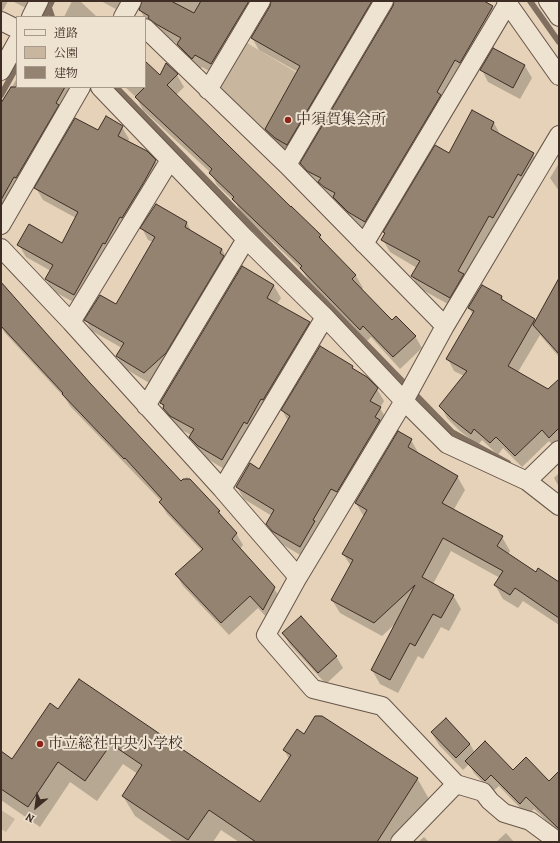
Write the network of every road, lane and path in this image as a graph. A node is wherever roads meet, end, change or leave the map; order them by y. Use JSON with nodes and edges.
{"nodes":[{"id":1,"x":39,"y":1,"type":"edge"},
{"id":2,"x":261,"y":1,"type":"edge"},
{"id":3,"x":384,"y":1,"type":"edge"},
{"id":4,"x":548,"y":1,"type":"edge"},
{"id":5,"x":507,"y":2,"type":"edge"},
{"id":6,"x":32,"y":16,"type":"edge"},
{"id":7,"x":559,"y":17,"type":"edge"},
{"id":8,"x":1,"y":21,"type":"edge"},
{"id":9,"x":16,"y":28,"type":"edge"},
{"id":10,"x":146,"y":29,"type":"edge"},
{"id":11,"x":16,"y":44,"type":"edge"},
{"id":12,"x":1,"y":71,"type":"edge"},
{"id":13,"x":559,"y":76,"type":"edge"},
{"id":14,"x":80,"y":88,"type":"edge"},
{"id":15,"x":101,"y":88,"type":"edge"},
{"id":16,"x":208,"y":90,"type":"junction"},
{"id":17,"x":559,"y":135,"type":"edge"},
{"id":18,"x":170,"y":160,"type":"junction"},
{"id":19,"x":287,"y":165,"type":"junction"},
{"id":20,"x":1,"y":224,"type":"edge"},
{"id":21,"x":246,"y":239,"type":"junction"},
{"id":22,"x":364,"y":244,"type":"junction"},
{"id":23,"x":1,"y":248,"type":"edge"},
{"id":24,"x":325,"y":317,"type":"junction"},
{"id":25,"x":71,"y":322,"type":"junction"},
{"id":26,"x":445,"y":326,"type":"junction"},
{"id":27,"x":404,"y":401,"type":"junction"},
{"id":28,"x":146,"y":406,"type":"junction"},
{"id":29,"x":559,"y":450,"type":"edge"},
{"id":30,"x":527,"y":481,"type":"junction"},
{"id":31,"x":222,"y":489,"type":"junction"},
{"id":32,"x":559,"y":506,"type":"edge"},
{"id":33,"x":298,"y":577,"type":"junction"},
{"id":34,"x":456,"y":784,"type":"junction"},
{"id":35,"x":400,"y":842,"type":"edge"},
{"id":36,"x":557,"y":842,"type":"edge"}],
"edges":[{"from":1,"to":6,"type":"street"},
{"from":2,"to":16,"type":"street"},
{"from":3,"to":19,"type":"street"},
{"from":4,"to":7,"type":"street"},
{"from":5,"to":13,"type":"street"},
{"from":5,"to":22,"type":"street"},
{"from":8,"to":9,"type":"street"},
{"from":10,"to":16,"type":"street"},
{"from":11,"to":12,"type":"street"},
{"from":14,"to":20,"type":"street"},
{"from":15,"to":18,"type":"street"},
{"from":16,"to":19,"type":"street"},
{"from":17,"to":26,"type":"street"},
{"from":18,"to":21,"type":"street"},
{"from":18,"to":25,"type":"street"},
{"from":19,"to":22,"type":"street"},
{"from":21,"to":24,"type":"street"},
{"from":21,"to":28,"type":"street"},
{"from":22,"to":26,"type":"street"},
{"from":23,"to":25,"type":"street"},
{"from":24,"to":27,"type":"street"},
{"from":24,"to":31,"type":"street"},
{"from":25,"to":28,"type":"street"},
{"from":26,"to":27,"type":"street"},
{"from":27,"to":30,"type":"street"},
{"from":27,"to":33,"type":"street"},
{"from":28,"to":31,"type":"street"},
{"from":29,"to":30,"type":"street"},
{"from":30,"to":32,"type":"street"},
{"from":31,"to":33,"type":"street"},
{"from":33,"to":34,"type":"street"},
{"from":34,"to":35,"type":"street"},
{"from":34,"to":36,"type":"street"}]}
